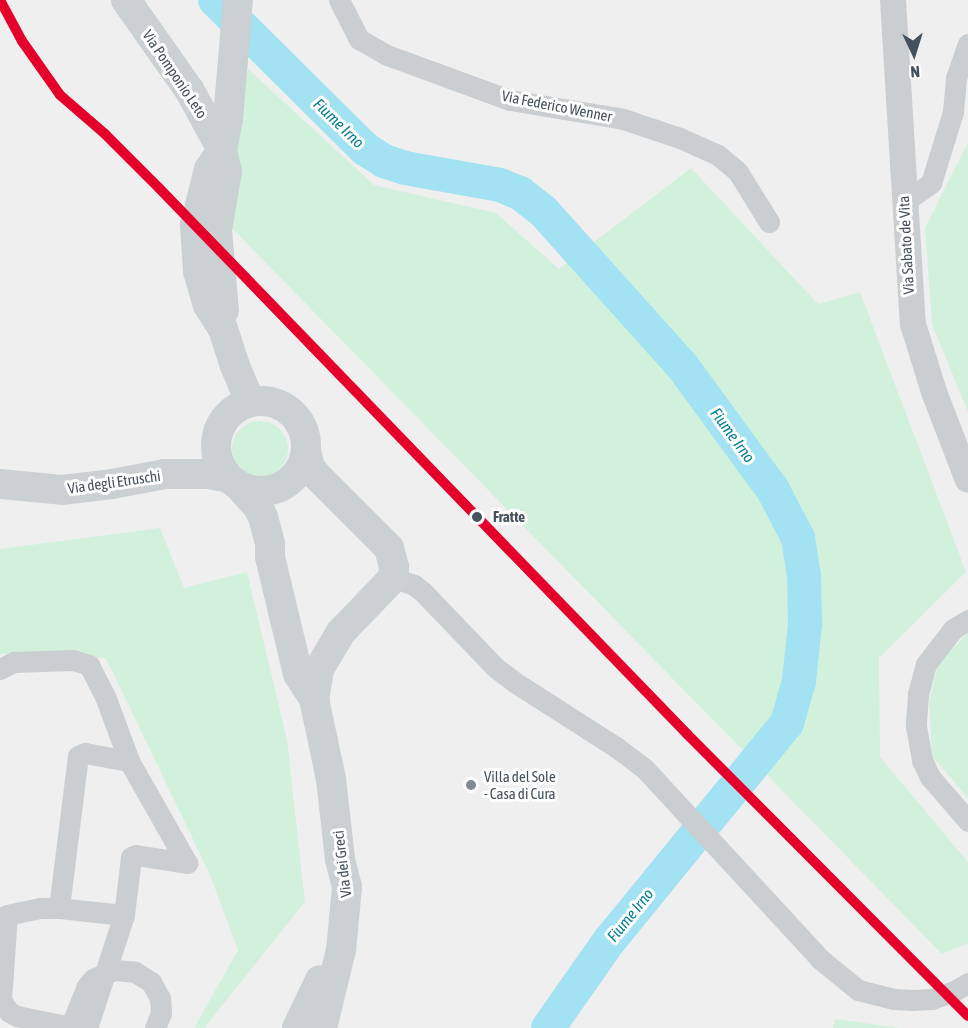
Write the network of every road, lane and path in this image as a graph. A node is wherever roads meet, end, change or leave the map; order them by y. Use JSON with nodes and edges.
{"nodes":[{"id":1,"x":126,"y":0,"type":"edge"},
{"id":2,"x":238,"y":0,"type":"edge"},
{"id":3,"x":339,"y":0,"type":"edge"},
{"id":4,"x":893,"y":0,"type":"edge"},
{"id":5,"x":968,"y":44,"type":"edge"},
{"id":6,"x":222,"y":150,"type":"junction"},
{"id":7,"x":904,"y":202,"type":"junction"},
{"id":8,"x":769,"y":222,"type":"dead end"},
{"id":9,"x":250,"y":402,"type":"junction"},
{"id":10,"x":306,"y":451,"type":"junction"},
{"id":11,"x":968,"y":480,"type":"edge"},
{"id":12,"x":234,"y":482,"type":"junction"},
{"id":13,"x":0,"y":484,"type":"edge"},
{"id":14,"x":270,"y":544,"type":"junction"},
{"id":15,"x":393,"y":578,"type":"junction"},
{"id":16,"x":966,"y":620,"type":"edge"},
{"id":17,"x":341,"y":632,"type":"junction"},
{"id":18,"x":0,"y":669,"type":"edge"},
{"id":19,"x":314,"y":699,"type":"junction"},
{"id":20,"x":129,"y":761,"type":"junction"},
{"id":21,"x":968,"y":821,"type":"edge"},
{"id":22,"x":340,"y":859,"type":"junction"},
{"id":23,"x":59,"y":909,"type":"junction"},
{"id":24,"x":124,"y":915,"type":"junction"},
{"id":25,"x":107,"y":971,"type":"junction"},
{"id":26,"x":968,"y":983,"type":"edge"},
{"id":27,"x":76,"y":1028,"type":"edge"},
{"id":28,"x":154,"y":1028,"type":"edge"},
{"id":29,"x":297,"y":1028,"type":"edge"},
{"id":30,"x":322,"y":1028,"type":"edge"}],
"edges":[{"from":1,"to":6,"type":"main road","name":"Via Pomponio Leto"},
{"from":2,"to":6,"type":"main road"},
{"from":3,"to":8,"type":"street","name":"Via Federico Wenner"},
{"from":4,"to":7,"type":"street","name":"Via Sabato de Vita"},
{"from":5,"to":7,"type":"street"},
{"from":6,"to":9,"type":"main road"},
{"from":7,"to":11,"type":"street","name":"Via Sabato de Vita"},
{"from":9,"to":10,"type":"main road"},
{"from":9,"to":12,"type":"main road"},
{"from":10,"to":12,"type":"main road"},
{"from":10,"to":15,"type":"main road"},
{"from":12,"to":13,"type":"main road","name":"Via degli Etruschi"},
{"from":12,"to":14,"type":"main road","name":"Via dei Greci"},
{"from":14,"to":17,"type":"main road","name":"Via dei Greci"},
{"from":14,"to":19,"type":"main road","name":"Via dei Greci"},
{"from":15,"to":17,"type":"main road","name":"Via dei Greci"},
{"from":15,"to":26,"type":"street"},
{"from":16,"to":21,"type":"street"},
{"from":17,"to":19,"type":"main road","name":"Via dei Greci"},
{"from":18,"to":20,"type":"street"},
{"from":19,"to":22,"type":"main road","name":"Via dei Greci"},
{"from":20,"to":23,"type":"street"},
{"from":20,"to":24,"type":"street"},
{"from":22,"to":29,"type":"main road"},
{"from":22,"to":30,"type":"main road","name":"Via dei Greci"},
{"from":23,"to":24,"type":"street"},
{"from":23,"to":27,"type":"street"},
{"from":24,"to":25,"type":"street"},
{"from":25,"to":27,"type":"street"},
{"from":25,"to":28,"type":"street"}]}
